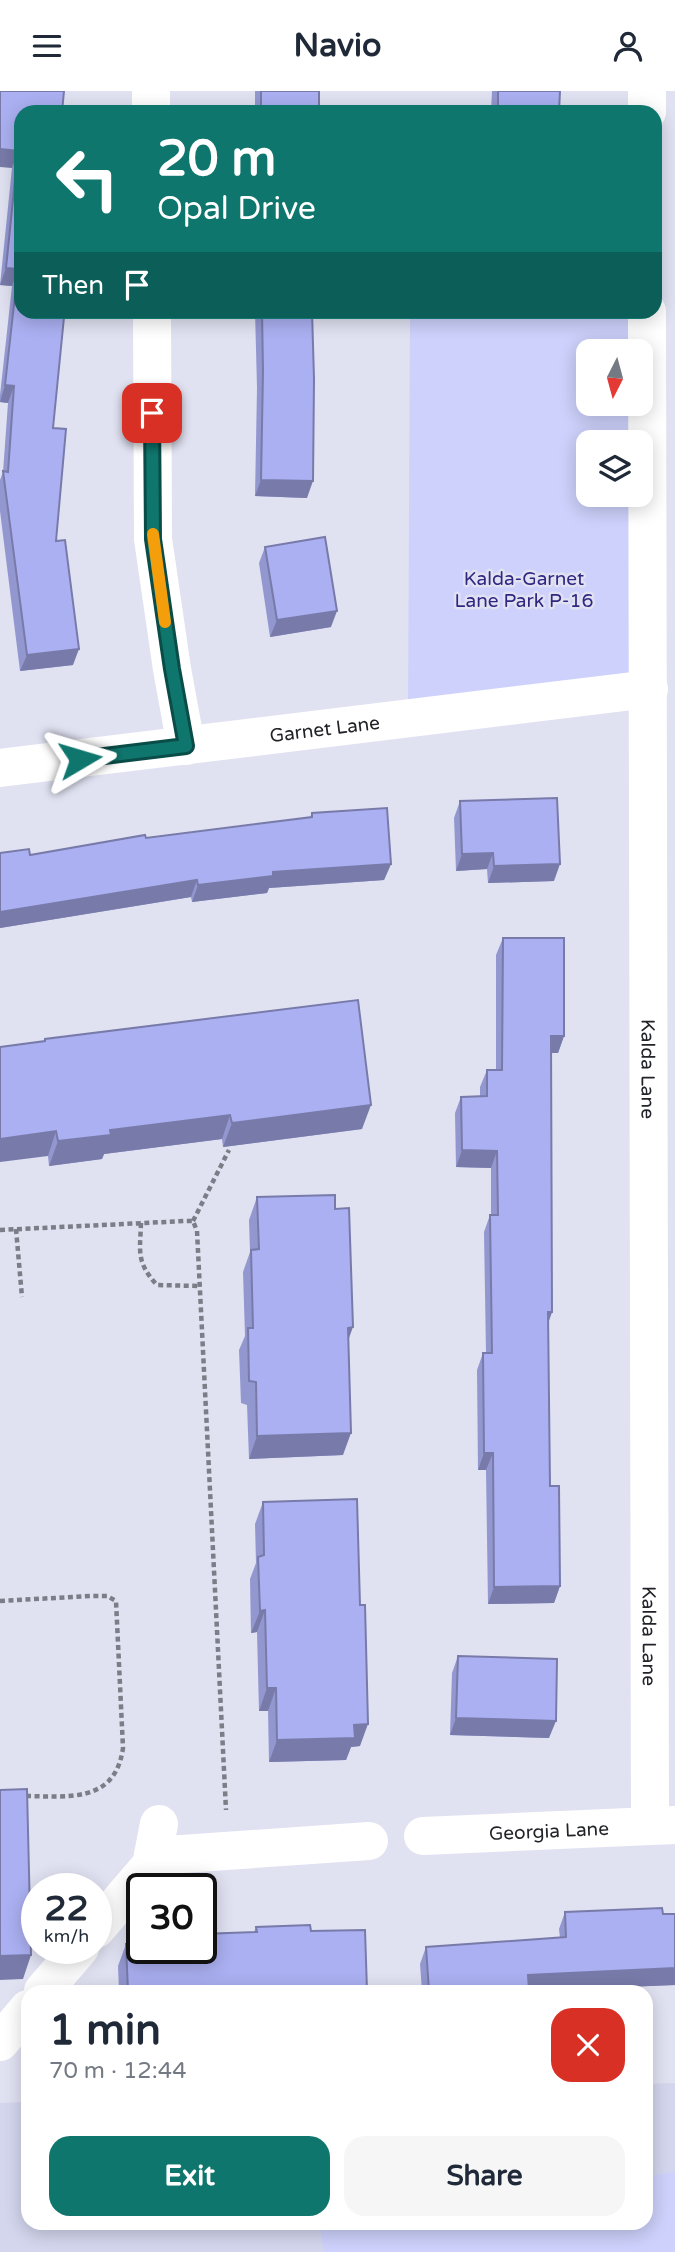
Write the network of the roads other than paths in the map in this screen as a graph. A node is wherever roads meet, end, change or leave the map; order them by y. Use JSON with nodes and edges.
{"nodes":[{"id":1,"x":152,"y":319,"type":"edge"},
{"id":2,"x":648,"y":319,"type":"edge"},
{"id":3,"x":649,"y":689,"type":"junction"},
{"id":4,"x":186,"y":746,"type":"junction"},
{"id":5,"x":0,"y":768,"type":"edge"},
{"id":6,"x":663,"y":1825,"type":"edge"},
{"id":7,"x":423,"y":1836,"type":"dead end"},
{"id":8,"x":369,"y":1841,"type":"dead end"},
{"id":9,"x":112,"y":1910,"type":"edge"},
{"id":10,"x":66,"y":1964,"type":"edge"},
{"id":11,"x":48,"y":1985,"type":"edge"},
{"id":12,"x":21,"y":2017,"type":"edge"},
{"id":13,"x":0,"y":2042,"type":"edge"}],
"edges":[{"from":1,"to":4,"type":"street"},
{"from":2,"to":3,"type":"street","name":"Kalda Lane"},
{"from":3,"to":4,"type":"street","name":"Garnet Lane"},
{"from":3,"to":6,"type":"street","name":"Kalda Lane"},
{"from":4,"to":5,"type":"street","name":"Garnet Lane"},
{"from":6,"to":7,"type":"street","name":"Georgia Lane"},
{"from":8,"to":9,"type":"street"},
{"from":10,"to":11,"type":"street"},
{"from":12,"to":13,"type":"street"}]}
